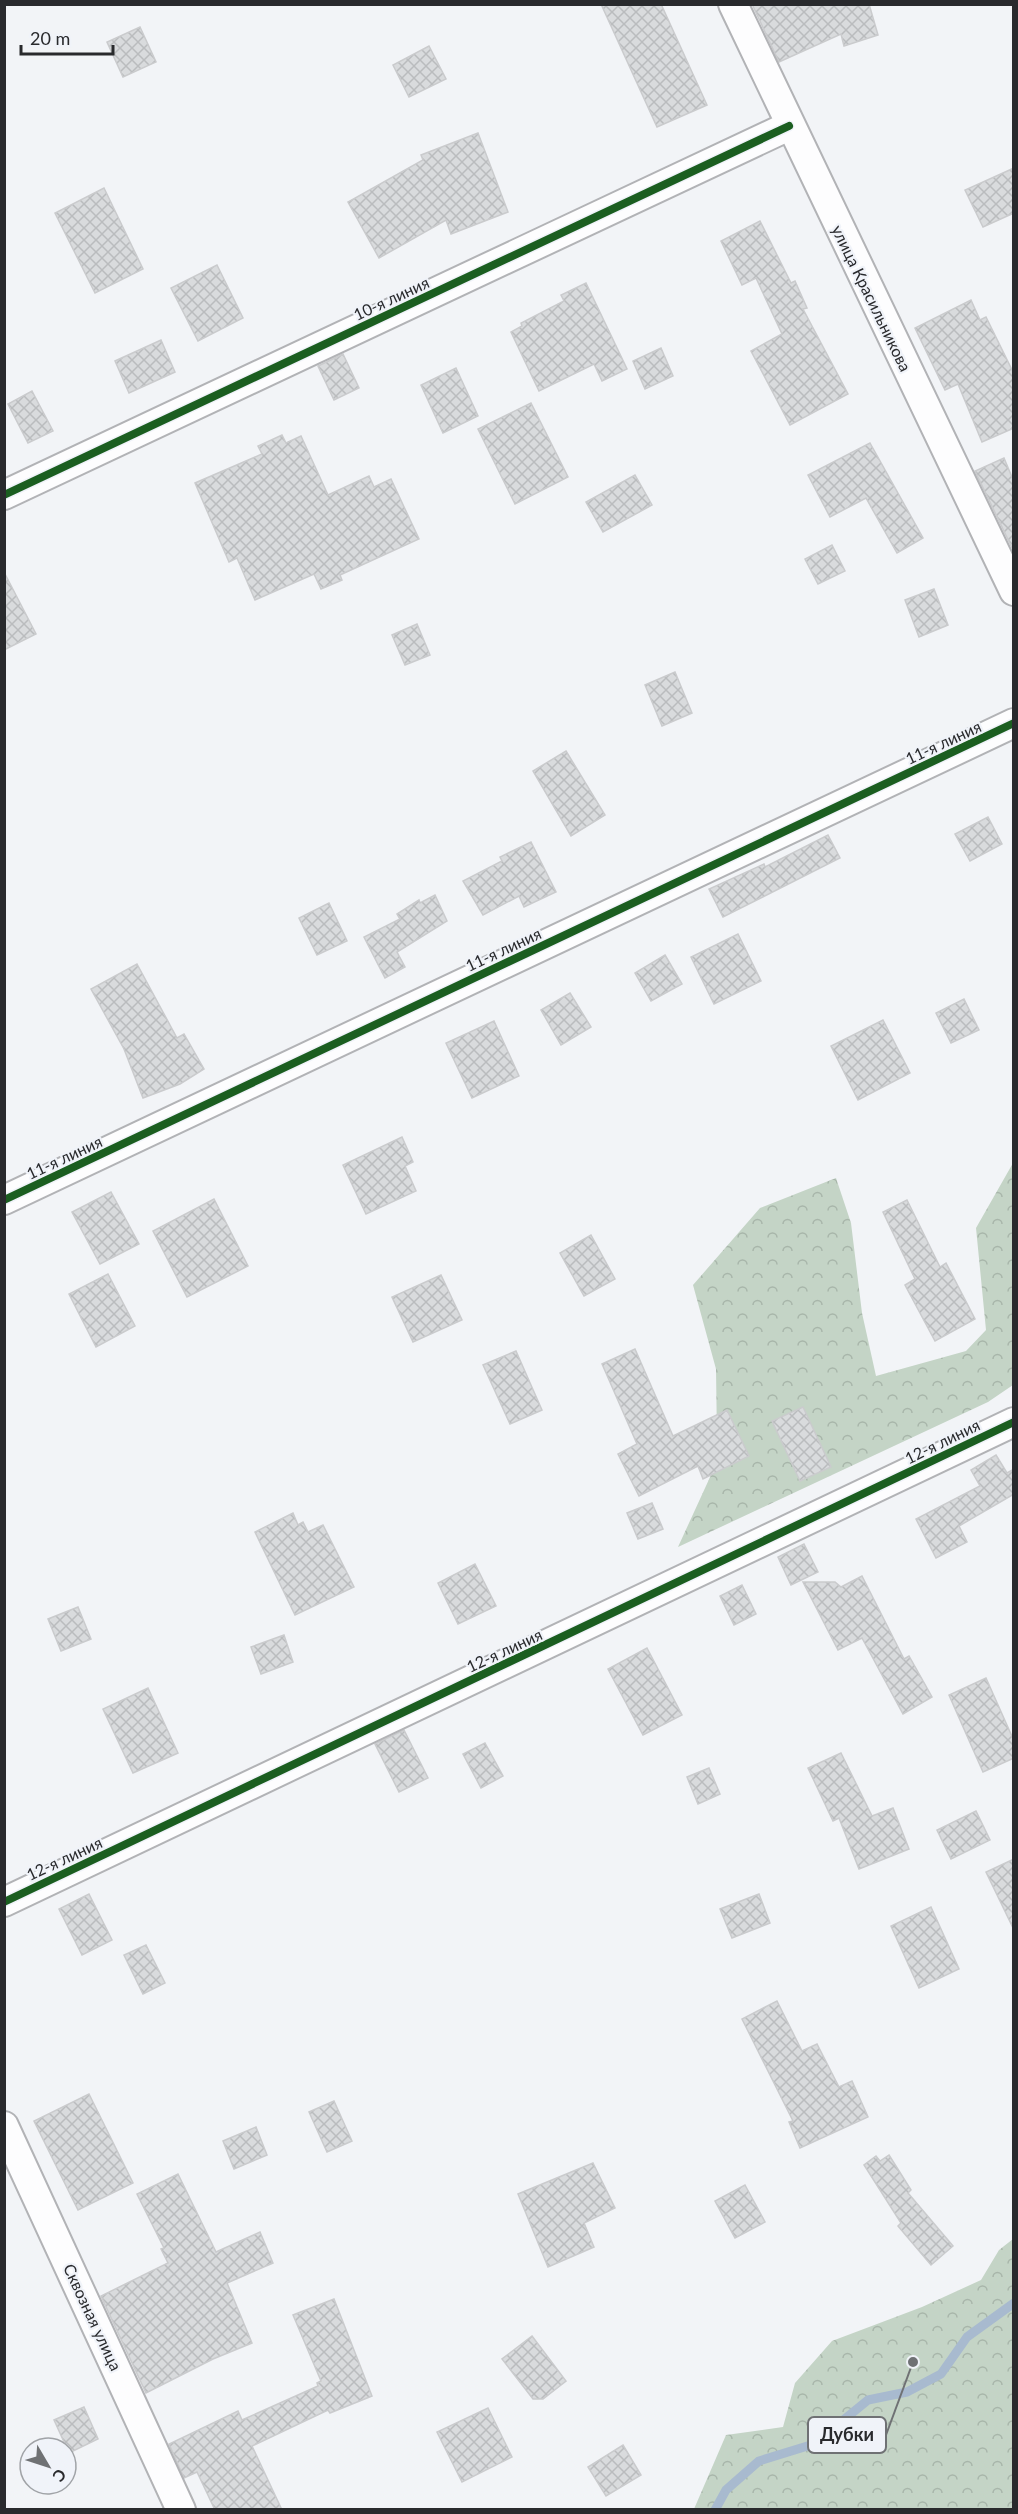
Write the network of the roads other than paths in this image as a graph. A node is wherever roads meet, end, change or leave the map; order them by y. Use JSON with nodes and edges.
{"nodes":[{"id":1,"x":733,"y":4,"type":"edge"},
{"id":2,"x":789,"y":126,"type":"junction"},
{"id":3,"x":4,"y":495,"type":"edge"},
{"id":4,"x":1014,"y":591,"type":"edge"},
{"id":5,"x":1014,"y":723,"type":"edge"},
{"id":6,"x":4,"y":1200,"type":"edge"},
{"id":7,"x":1014,"y":1422,"type":"edge"},
{"id":8,"x":4,"y":1902,"type":"edge"},
{"id":9,"x":4,"y":2126,"type":"edge"},
{"id":10,"x":181,"y":2510,"type":"edge"}],
"edges":[{"from":1,"to":2,"type":"street","name":"улица Красильникова"},
{"from":2,"to":3,"type":"street","name":"10-я линия"},
{"from":2,"to":4,"type":"street","name":"улица Красильникова"},
{"from":5,"to":6,"type":"street","name":"11-я линия"},
{"from":7,"to":8,"type":"street","name":"12-я линия"},
{"from":9,"to":10,"type":"street","name":"Сквозная улица"}]}
